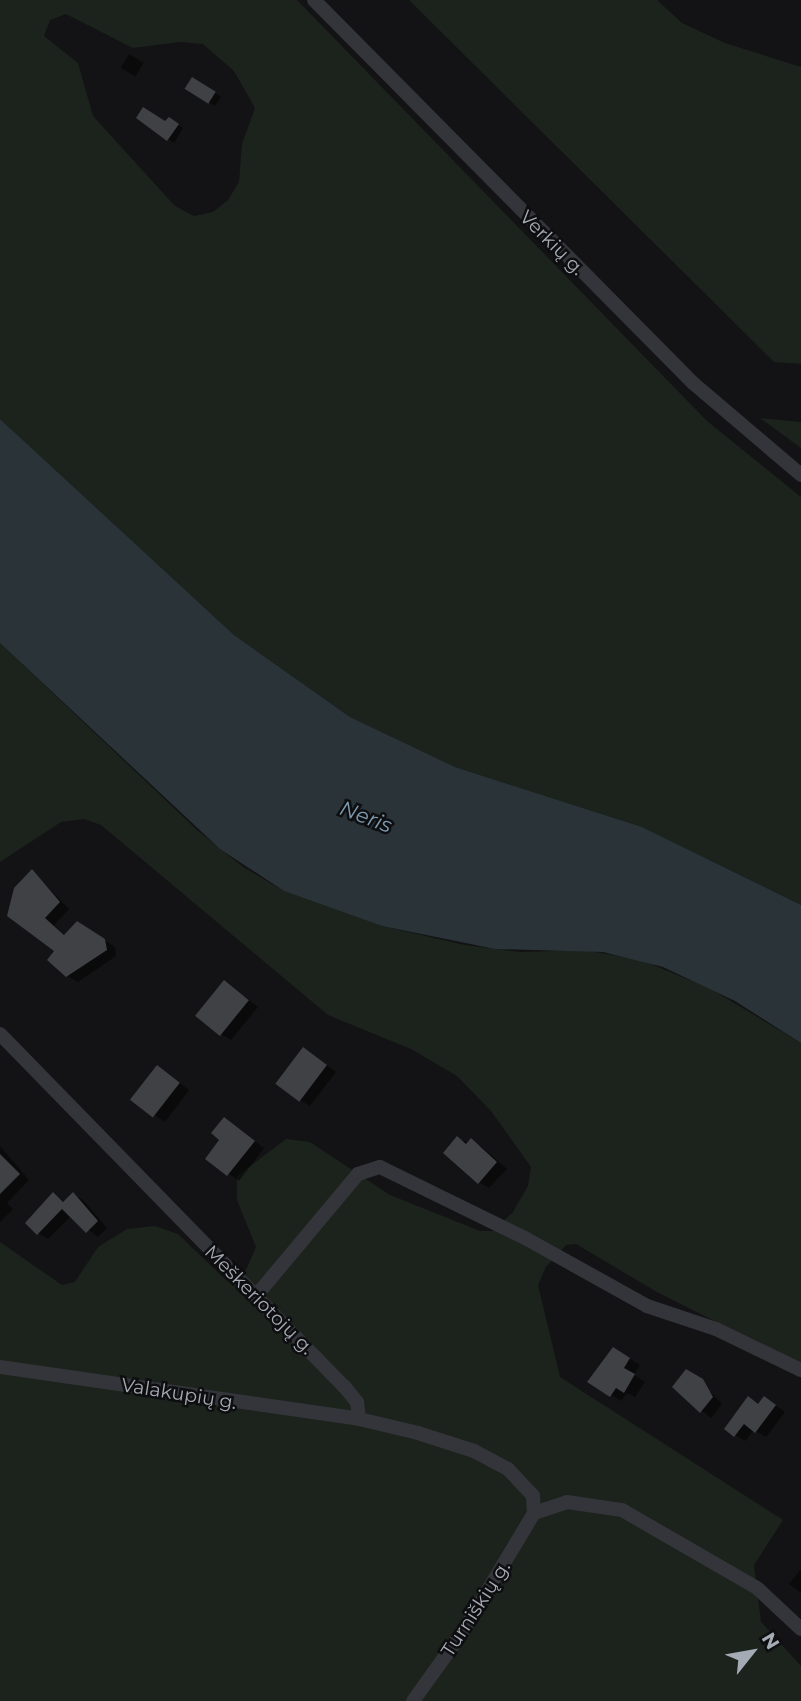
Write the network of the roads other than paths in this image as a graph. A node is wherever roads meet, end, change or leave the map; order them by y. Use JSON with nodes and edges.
{"nodes":[{"id":1,"x":314,"y":0,"type":"edge"},
{"id":2,"x":801,"y":475,"type":"edge"},
{"id":3,"x":0,"y":1034,"type":"edge"},
{"id":4,"x":256,"y":1296,"type":"junction"},
{"id":5,"x":0,"y":1367,"type":"edge"},
{"id":6,"x":801,"y":1370,"type":"edge"},
{"id":7,"x":359,"y":1419,"type":"junction"},
{"id":8,"x":534,"y":1513,"type":"junction"},
{"id":9,"x":801,"y":1629,"type":"edge"},
{"id":10,"x":414,"y":1701,"type":"edge"}],
"edges":[{"from":1,"to":2,"type":"street","name":"Verkių g."},
{"from":3,"to":4,"type":"street","name":"Meškeriotojų g."},
{"from":4,"to":6,"type":"street"},
{"from":4,"to":7,"type":"street","name":"Meškeriotojų g."},
{"from":5,"to":7,"type":"street","name":"Valakupių g."},
{"from":7,"to":8,"type":"street"},
{"from":8,"to":9,"type":"street"},
{"from":8,"to":10,"type":"street","name":"Turniškių g."}]}
